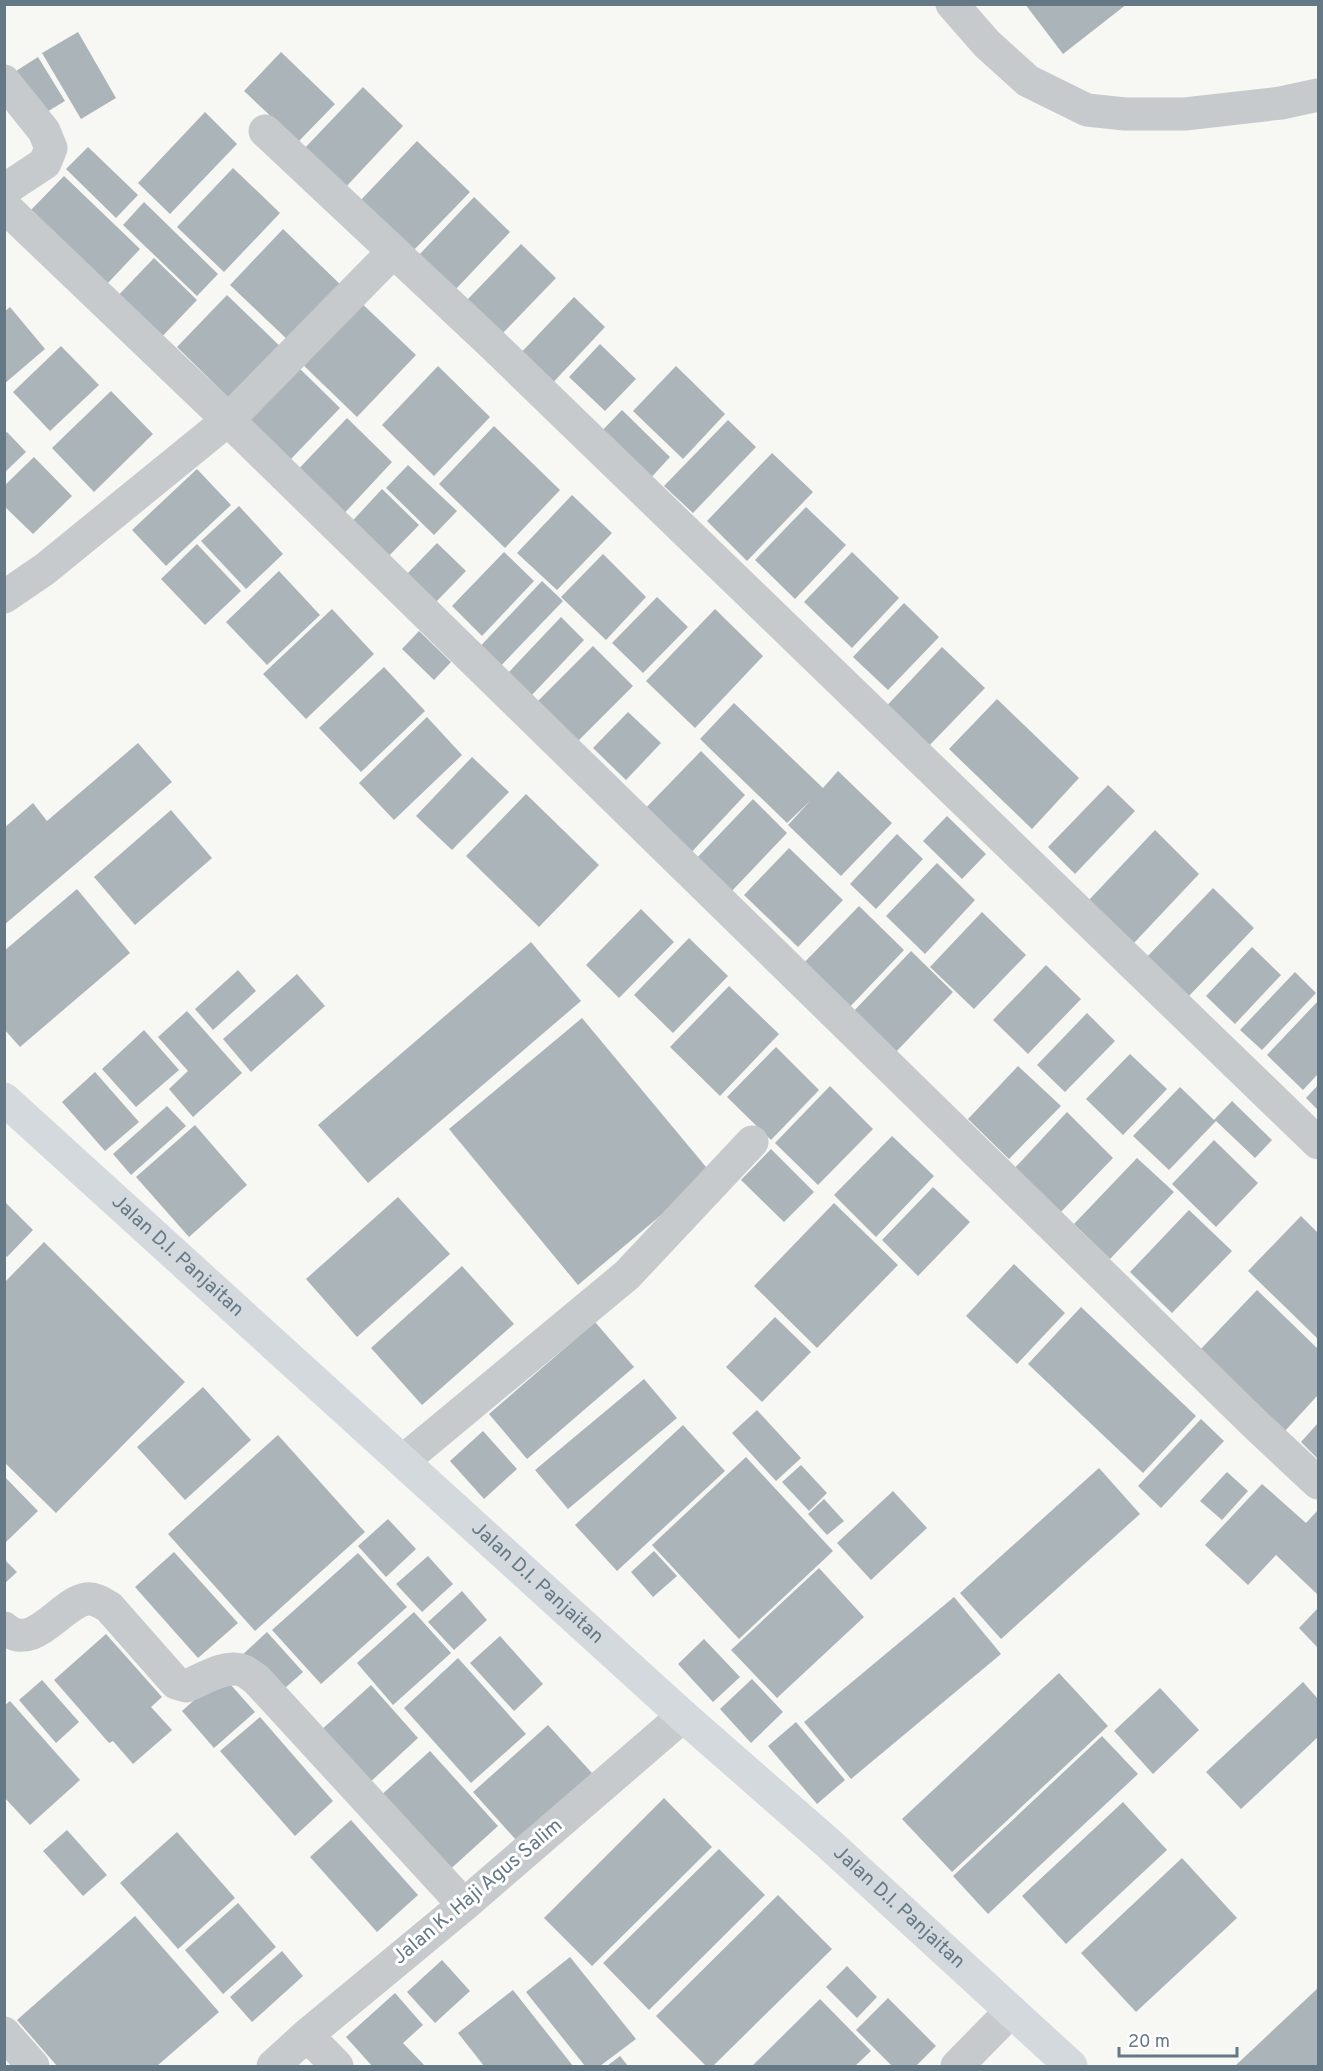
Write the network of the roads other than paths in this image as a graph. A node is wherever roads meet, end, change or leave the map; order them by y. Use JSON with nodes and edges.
{"nodes":[{"id":1,"x":952,"y":4,"type":"edge"},
{"id":2,"x":4,"y":81,"type":"edge"},
{"id":3,"x":1318,"y":95,"type":"edge"},
{"id":4,"x":265,"y":131,"type":"dead end"},
{"id":5,"x":4,"y":190,"type":"edge"},
{"id":6,"x":4,"y":206,"type":"edge"},
{"id":7,"x":393,"y":252,"type":"junction"},
{"id":8,"x":228,"y":420,"type":"junction"},
{"id":9,"x":4,"y":597,"type":"edge"},
{"id":10,"x":4,"y":1099,"type":"edge"},
{"id":11,"x":752,"y":1142,"type":"dead end"},
{"id":12,"x":1318,"y":1143,"type":"edge"},
{"id":13,"x":403,"y":1461,"type":"junction"},
{"id":14,"x":1318,"y":1483,"type":"edge"},
{"id":15,"x":4,"y":1628,"type":"edge"},
{"id":16,"x":683,"y":1716,"type":"junction"},
{"id":17,"x":464,"y":1905,"type":"junction"},
{"id":18,"x":1011,"y":2011,"type":"junction"},
{"id":19,"x":4,"y":2033,"type":"edge"},
{"id":20,"x":307,"y":2036,"type":"junction"},
{"id":21,"x":33,"y":2067,"type":"edge"},
{"id":22,"x":273,"y":2067,"type":"edge"},
{"id":23,"x":337,"y":2067,"type":"edge"},
{"id":24,"x":957,"y":2067,"type":"edge"},
{"id":25,"x":1071,"y":2067,"type":"edge"}],
"edges":[{"from":1,"to":3,"type":"street"},
{"from":2,"to":5,"type":"street"},
{"from":4,"to":7,"type":"street"},
{"from":6,"to":8,"type":"street"},
{"from":7,"to":8,"type":"street"},
{"from":7,"to":12,"type":"street"},
{"from":8,"to":9,"type":"street"},
{"from":8,"to":14,"type":"street"},
{"from":10,"to":13,"type":"highway","name":"Jalan D.I. Panjaitan"},
{"from":11,"to":13,"type":"street"},
{"from":13,"to":16,"type":"highway","name":"Jalan D.I. Panjaitan"},
{"from":15,"to":17,"type":"street"},
{"from":16,"to":17,"type":"street","name":"Jalan K. Haji Agus Salim"},
{"from":16,"to":18,"type":"highway","name":"Jalan D.I. Panjaitan"},
{"from":17,"to":20,"type":"street","name":"Jalan K. Haji Agus Salim"},
{"from":18,"to":24,"type":"street"},
{"from":18,"to":25,"type":"highway","name":"Jalan D.I. Panjaitan"},
{"from":19,"to":21,"type":"street"},
{"from":20,"to":22,"type":"street","name":"Jalan K. Haji Agus Salim"},
{"from":20,"to":23,"type":"street"}]}
